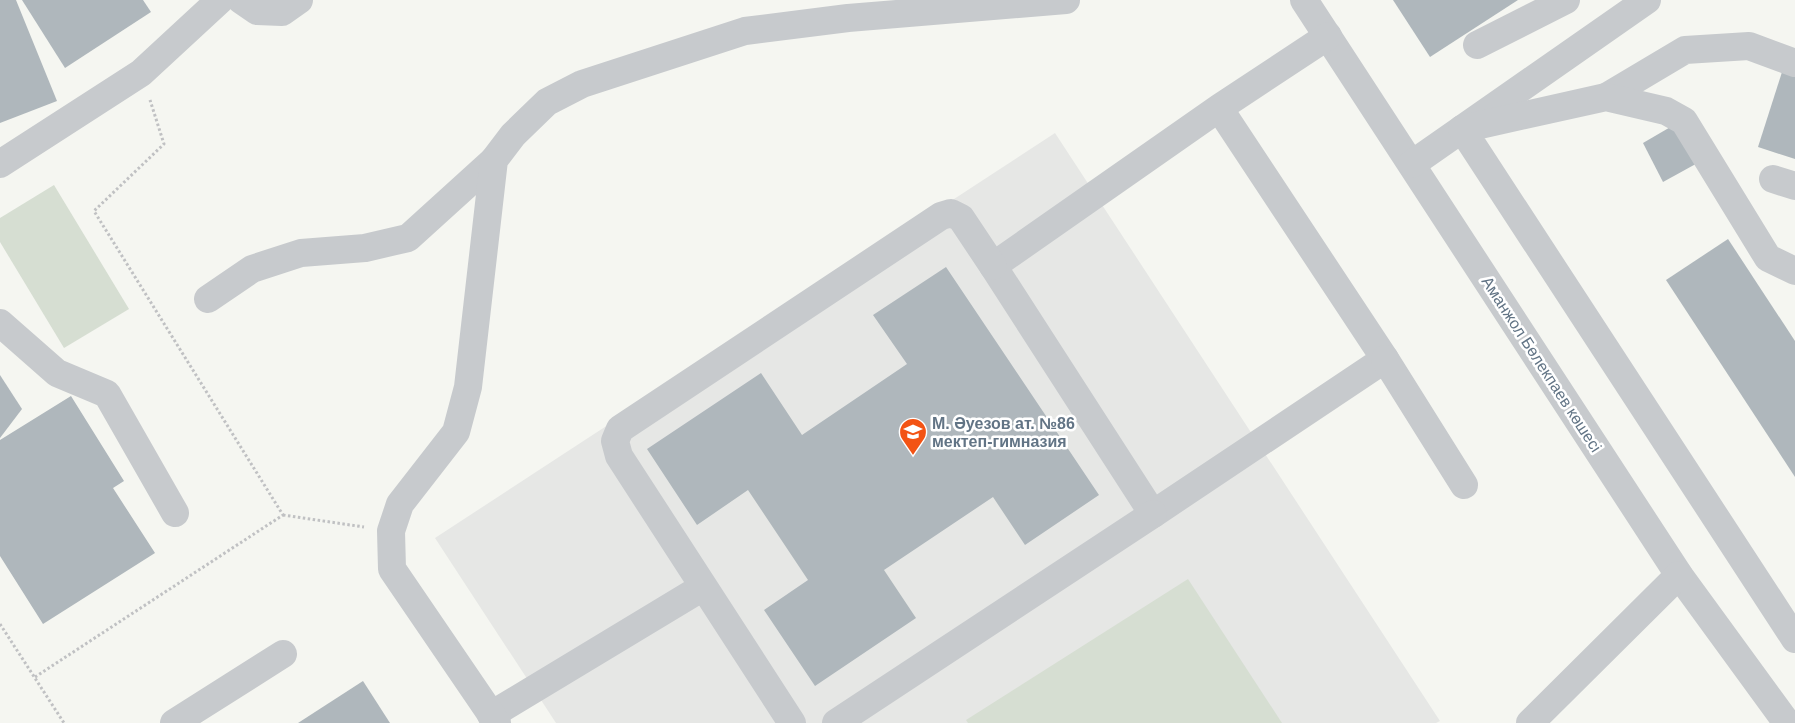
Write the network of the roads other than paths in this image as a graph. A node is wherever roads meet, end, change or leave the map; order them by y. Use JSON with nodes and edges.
{"nodes":[{"id":1,"x":220,"y":0,"type":"edge"},
{"id":2,"x":241,"y":0,"type":"edge"},
{"id":3,"x":300,"y":0,"type":"edge"},
{"id":4,"x":1066,"y":0,"type":"edge"},
{"id":5,"x":1304,"y":0,"type":"edge"},
{"id":6,"x":1566,"y":0,"type":"edge"},
{"id":7,"x":1647,"y":0,"type":"edge"},
{"id":8,"x":1328,"y":36,"type":"junction"},
{"id":9,"x":1477,"y":45,"type":"dead end"},
{"id":10,"x":1795,"y":63,"type":"edge"},
{"id":11,"x":1606,"y":97,"type":"junction"},
{"id":12,"x":1219,"y":108,"type":"junction"},
{"id":13,"x":1462,"y":129,"type":"junction"},
{"id":14,"x":494,"y":160,"type":"junction"},
{"id":15,"x":0,"y":164,"type":"edge"},
{"id":16,"x":1412,"y":164,"type":"junction"},
{"id":17,"x":993,"y":266,"type":"junction"},
{"id":18,"x":1795,"y":271,"type":"edge"},
{"id":19,"x":208,"y":299,"type":"dead end"},
{"id":20,"x":0,"y":323,"type":"edge"},
{"id":21,"x":1385,"y":359,"type":"junction"},
{"id":22,"x":1464,"y":485,"type":"dead end"},
{"id":23,"x":175,"y":513,"type":"dead end"},
{"id":24,"x":1153,"y":514,"type":"junction"},
{"id":25,"x":1679,"y":575,"type":"junction"},
{"id":26,"x":703,"y":586,"type":"junction"},
{"id":27,"x":1795,"y":639,"type":"edge"},
{"id":28,"x":283,"y":654,"type":"dead end"},
{"id":29,"x":494,"y":719,"type":"edge"},
{"id":30,"x":184,"y":720,"type":"edge"},
{"id":31,"x":792,"y":723,"type":"edge"},
{"id":32,"x":836,"y":723,"type":"edge"},
{"id":33,"x":1530,"y":723,"type":"edge"},
{"id":34,"x":1787,"y":723,"type":"edge"}],
"edges":[{"from":1,"to":15,"type":"street"},
{"from":2,"to":3,"type":"street"},
{"from":4,"to":14,"type":"street"},
{"from":5,"to":8,"type":"street","name":"Аманжол Бөлекпаев көшесі"},
{"from":6,"to":9,"type":"street"},
{"from":7,"to":13,"type":"street"},
{"from":8,"to":12,"type":"street"},
{"from":8,"to":16,"type":"street","name":"Аманжол Бөлекпаев көшесі"},
{"from":10,"to":11,"type":"street"},
{"from":11,"to":13,"type":"street"},
{"from":11,"to":18,"type":"street"},
{"from":12,"to":17,"type":"street"},
{"from":12,"to":21,"type":"street"},
{"from":13,"to":16,"type":"street"},
{"from":13,"to":27,"type":"street"},
{"from":14,"to":19,"type":"street"},
{"from":14,"to":29,"type":"street"},
{"from":16,"to":25,"type":"street","name":"Аманжол Бөлекпаев көшесі"},
{"from":17,"to":24,"type":"street"},
{"from":17,"to":26,"type":"street"},
{"from":20,"to":23,"type":"street"},
{"from":21,"to":22,"type":"street"},
{"from":21,"to":24,"type":"street"},
{"from":24,"to":32,"type":"street"},
{"from":25,"to":33,"type":"street"},
{"from":25,"to":34,"type":"street","name":"Аманжол Бөлекпаев көшесі"},
{"from":26,"to":29,"type":"street"},
{"from":26,"to":31,"type":"street"},
{"from":28,"to":30,"type":"street"}]}
